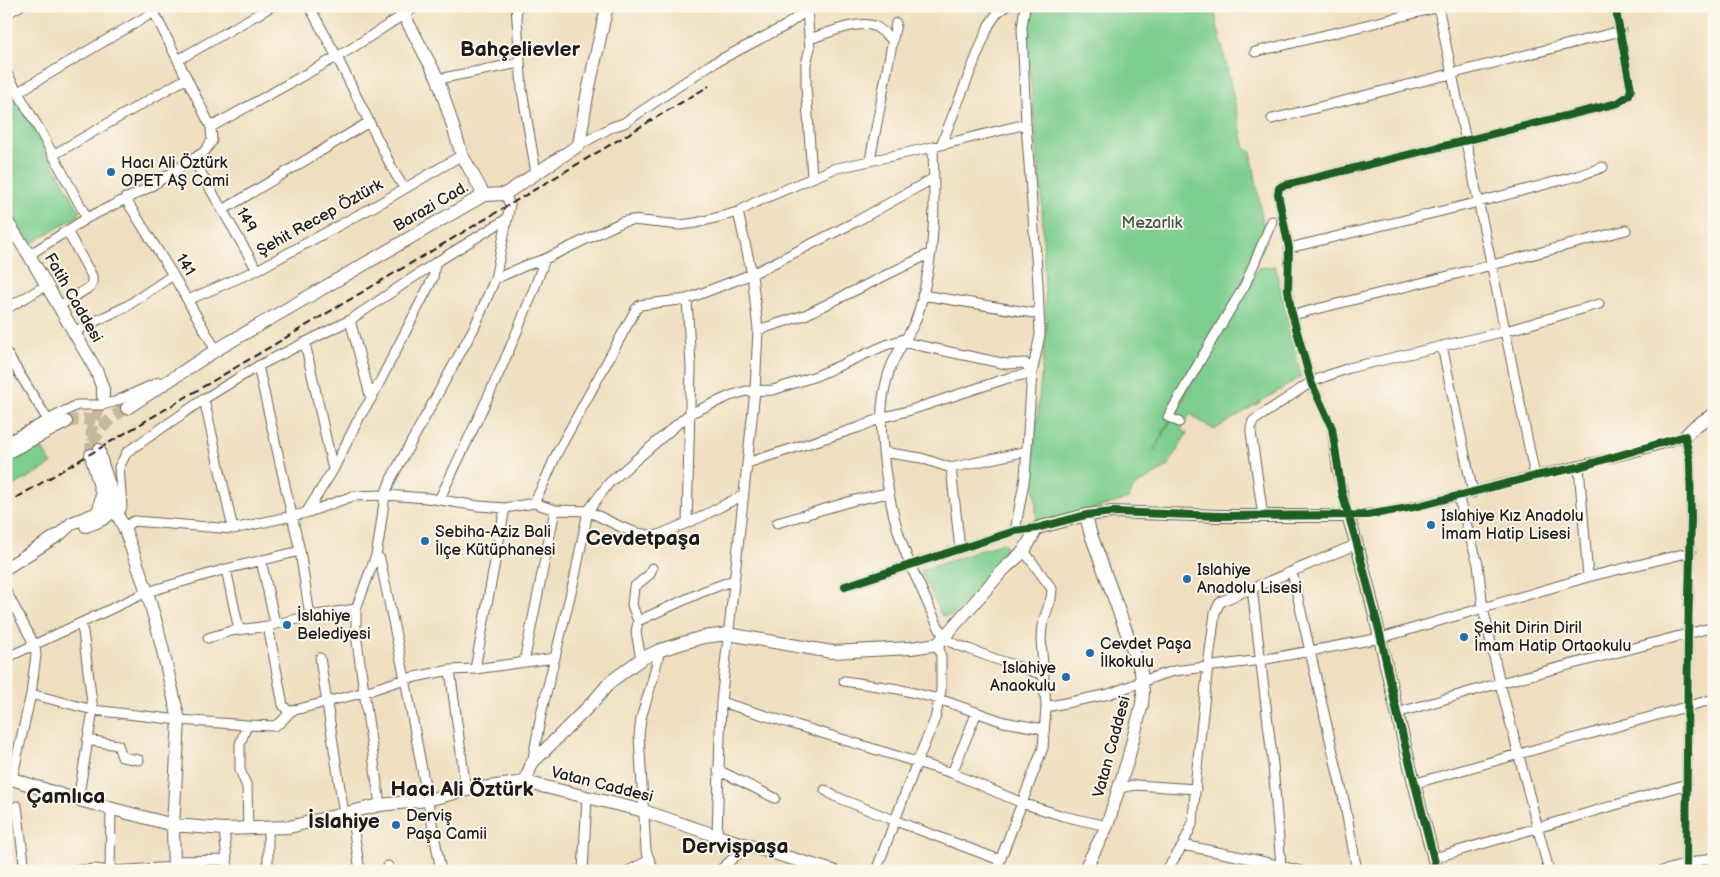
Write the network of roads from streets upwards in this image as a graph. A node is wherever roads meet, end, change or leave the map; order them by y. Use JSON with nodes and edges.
{"nodes":[{"id":1,"x":20,"y":6,"type":"edge"},
{"id":2,"x":272,"y":6,"type":"edge"},
{"id":3,"x":309,"y":6,"type":"edge"},
{"id":4,"x":417,"y":6,"type":"edge"},
{"id":5,"x":516,"y":6,"type":"edge"},
{"id":6,"x":607,"y":6,"type":"edge"},
{"id":7,"x":1006,"y":6,"type":"edge"},
{"id":8,"x":1025,"y":6,"type":"edge"},
{"id":9,"x":1616,"y":6,"type":"edge"},
{"id":10,"x":1440,"y":7,"type":"edge"},
{"id":11,"x":808,"y":8,"type":"edge"},
{"id":12,"x":153,"y":9,"type":"edge"},
{"id":13,"x":402,"y":10,"type":"edge"},
{"id":14,"x":6,"y":14,"type":"edge"},
{"id":15,"x":896,"y":23,"type":"dead end"},
{"id":16,"x":1621,"y":31,"type":"junction"},
{"id":17,"x":809,"y":39,"type":"junction"},
{"id":18,"x":893,"y":40,"type":"junction"},
{"id":19,"x":1255,"y":52,"type":"dead end"},
{"id":20,"x":337,"y":57,"type":"junction"},
{"id":21,"x":178,"y":60,"type":"junction"},
{"id":22,"x":519,"y":63,"type":"junction"},
{"id":23,"x":6,"y":72,"type":"edge"},
{"id":24,"x":1452,"y":74,"type":"junction"},
{"id":25,"x":187,"y":78,"type":"junction"},
{"id":26,"x":438,"y":79,"type":"junction"},
{"id":27,"x":9,"y":84,"type":"edge"},
{"id":28,"x":18,"y":92,"type":"junction"},
{"id":29,"x":1272,"y":119,"type":"dead end"},
{"id":30,"x":369,"y":122,"type":"junction"},
{"id":31,"x":1026,"y":124,"type":"junction"},
{"id":32,"x":211,"y":128,"type":"junction"},
{"id":33,"x":1466,"y":140,"type":"junction"},
{"id":34,"x":579,"y":145,"type":"junction"},
{"id":35,"x":937,"y":146,"type":"junction"},
{"id":36,"x":462,"y":154,"type":"junction"},
{"id":37,"x":53,"y":155,"type":"junction"},
{"id":38,"x":193,"y":160,"type":"junction"},
{"id":39,"x":870,"y":160,"type":"junction"},
{"id":40,"x":1603,"y":167,"type":"dead end"},
{"id":41,"x":536,"y":173,"type":"junction"},
{"id":42,"x":812,"y":177,"type":"junction"},
{"id":43,"x":934,"y":178,"type":"junction"},
{"id":44,"x":404,"y":188,"type":"junction"},
{"id":45,"x":506,"y":194,"type":"junction"},
{"id":46,"x":484,"y":195,"type":"junction"},
{"id":47,"x":125,"y":198,"type":"junction"},
{"id":48,"x":1479,"y":202,"type":"junction"},
{"id":49,"x":223,"y":210,"type":"junction"},
{"id":50,"x":738,"y":212,"type":"junction"},
{"id":51,"x":87,"y":218,"type":"junction"},
{"id":52,"x":508,"y":218,"type":"junction"},
{"id":53,"x":6,"y":220,"type":"edge"},
{"id":54,"x":1272,"y":221,"type":"dead end"},
{"id":55,"x":1626,"y":230,"type":"dead end"},
{"id":56,"x":67,"y":231,"type":"junction"},
{"id":57,"x":1289,"y":248,"type":"junction"},
{"id":58,"x":931,"y":253,"type":"junction"},
{"id":59,"x":29,"y":255,"type":"junction"},
{"id":60,"x":545,"y":259,"type":"junction"},
{"id":61,"x":435,"y":264,"type":"junction"},
{"id":62,"x":1492,"y":266,"type":"junction"},
{"id":63,"x":257,"y":270,"type":"junction"},
{"id":64,"x":752,"y":274,"type":"junction"},
{"id":65,"x":173,"y":275,"type":"junction"},
{"id":66,"x":495,"y":279,"type":"junction"},
{"id":67,"x":47,"y":285,"type":"junction"},
{"id":68,"x":922,"y":295,"type":"junction"},
{"id":69,"x":687,"y":299,"type":"junction"},
{"id":70,"x":188,"y":300,"type":"junction"},
{"id":71,"x":1599,"y":304,"type":"dead end"},
{"id":72,"x":59,"y":306,"type":"junction"},
{"id":73,"x":6,"y":309,"type":"edge"},
{"id":74,"x":1038,"y":314,"type":"junction"},
{"id":75,"x":1293,"y":314,"type":"junction"},
{"id":76,"x":350,"y":320,"type":"junction"},
{"id":77,"x":758,"y":330,"type":"junction"},
{"id":78,"x":1506,"y":331,"type":"junction"},
{"id":79,"x":73,"y":332,"type":"junction"},
{"id":80,"x":905,"y":340,"type":"junction"},
{"id":81,"x":305,"y":343,"type":"junction"},
{"id":82,"x":1442,"y":346,"type":"junction"},
{"id":83,"x":216,"y":350,"type":"junction"},
{"id":84,"x":6,"y":352,"type":"edge"},
{"id":85,"x":258,"y":366,"type":"junction"},
{"id":86,"x":1032,"y":373,"type":"junction"},
{"id":87,"x":178,"y":376,"type":"junction"},
{"id":88,"x":1311,"y":382,"type":"junction"},
{"id":89,"x":755,"y":390,"type":"junction"},
{"id":90,"x":103,"y":396,"type":"tunnel mouth"},
{"id":91,"x":204,"y":399,"type":"junction"},
{"id":92,"x":370,"y":400,"type":"junction"},
{"id":93,"x":128,"y":411,"type":"tunnel mouth"},
{"id":94,"x":689,"y":414,"type":"junction"},
{"id":95,"x":1714,"y":414,"type":"edge"},
{"id":96,"x":880,"y":418,"type":"junction"},
{"id":97,"x":48,"y":420,"type":"junction"},
{"id":98,"x":66,"y":422,"type":"tunnel mouth"},
{"id":99,"x":1179,"y":422,"type":"dead end"},
{"id":100,"x":1685,"y":436,"type":"junction"},
{"id":101,"x":6,"y":442,"type":"edge"},
{"id":102,"x":1027,"y":451,"type":"junction"},
{"id":103,"x":883,"y":452,"type":"junction"},
{"id":104,"x":6,"y":453,"type":"edge"},
{"id":105,"x":747,"y":463,"type":"junction"},
{"id":106,"x":1579,"y":467,"type":"junction"},
{"id":107,"x":951,"y":468,"type":"junction"},
{"id":108,"x":333,"y":470,"type":"junction"},
{"id":109,"x":1535,"y":476,"type":"junction"},
{"id":110,"x":888,"y":493,"type":"junction"},
{"id":111,"x":1473,"y":493,"type":"junction"},
{"id":112,"x":384,"y":495,"type":"junction"},
{"id":113,"x":743,"y":495,"type":"junction"},
{"id":114,"x":1458,"y":496,"type":"junction"},
{"id":115,"x":439,"y":500,"type":"junction"},
{"id":116,"x":534,"y":503,"type":"junction"},
{"id":117,"x":505,"y":508,"type":"junction"},
{"id":118,"x":555,"y":510,"type":"junction"},
{"id":119,"x":588,"y":511,"type":"junction"},
{"id":120,"x":306,"y":514,"type":"junction"},
{"id":121,"x":1086,"y":515,"type":"junction"},
{"id":122,"x":292,"y":516,"type":"junction"},
{"id":123,"x":1263,"y":516,"type":"junction"},
{"id":124,"x":1348,"y":516,"type":"junction"},
{"id":125,"x":118,"y":517,"type":"junction"},
{"id":126,"x":687,"y":522,"type":"junction"},
{"id":127,"x":777,"y":523,"type":"dead end"},
{"id":128,"x":1038,"y":528,"type":"junction"},
{"id":129,"x":233,"y":529,"type":"junction"},
{"id":130,"x":1015,"y":531,"type":"junction"},
{"id":131,"x":60,"y":534,"type":"junction"},
{"id":132,"x":1357,"y":544,"type":"junction"},
{"id":133,"x":960,"y":548,"type":"junction"},
{"id":134,"x":300,"y":550,"type":"junction"},
{"id":135,"x":1024,"y":551,"type":"junction"},
{"id":136,"x":1691,"y":552,"type":"junction"},
{"id":137,"x":376,"y":555,"type":"junction"},
{"id":138,"x":261,"y":560,"type":"junction"},
{"id":139,"x":910,"y":565,"type":"junction"},
{"id":140,"x":6,"y":568,"type":"edge"},
{"id":141,"x":652,"y":568,"type":"dead end"},
{"id":142,"x":226,"y":569,"type":"junction"},
{"id":143,"x":1292,"y":572,"type":"junction"},
{"id":144,"x":1588,"y":577,"type":"junction"},
{"id":145,"x":734,"y":580,"type":"junction"},
{"id":146,"x":845,"y":586,"type":"dead end"},
{"id":147,"x":1252,"y":588,"type":"junction"},
{"id":148,"x":6,"y":591,"type":"edge"},
{"id":149,"x":147,"y":592,"type":"junction"},
{"id":150,"x":1483,"y":608,"type":"junction"},
{"id":151,"x":356,"y":609,"type":"junction"},
{"id":152,"x":310,"y":616,"type":"junction"},
{"id":153,"x":638,"y":621,"type":"junction"},
{"id":154,"x":80,"y":624,"type":"junction"},
{"id":155,"x":272,"y":625,"type":"junction"},
{"id":156,"x":1714,"y":627,"type":"edge"},
{"id":157,"x":239,"y":630,"type":"junction"},
{"id":158,"x":728,"y":634,"type":"junction"},
{"id":159,"x":1688,"y":635,"type":"junction"},
{"id":160,"x":208,"y":638,"type":"dead end"},
{"id":161,"x":1381,"y":638,"type":"junction"},
{"id":162,"x":940,"y":640,"type":"junction"},
{"id":163,"x":35,"y":646,"type":"junction"},
{"id":164,"x":660,"y":650,"type":"junction"},
{"id":165,"x":1309,"y":650,"type":"junction"},
{"id":166,"x":6,"y":658,"type":"edge"},
{"id":167,"x":320,"y":658,"type":"dead end"},
{"id":168,"x":555,"y":658,"type":"junction"},
{"id":169,"x":641,"y":659,"type":"junction"},
{"id":170,"x":1261,"y":660,"type":"junction"},
{"id":171,"x":524,"y":662,"type":"junction"},
{"id":172,"x":1208,"y":666,"type":"junction"},
{"id":173,"x":475,"y":669,"type":"junction"},
{"id":174,"x":450,"y":670,"type":"junction"},
{"id":175,"x":1044,"y":675,"type":"junction"},
{"id":176,"x":406,"y":679,"type":"junction"},
{"id":177,"x":844,"y":681,"type":"dead end"},
{"id":178,"x":1142,"y":682,"type":"junction"},
{"id":179,"x":1500,"y":683,"type":"junction"},
{"id":180,"x":365,"y":692,"type":"junction"},
{"id":181,"x":31,"y":694,"type":"junction"},
{"id":182,"x":939,"y":699,"type":"junction"},
{"id":183,"x":1714,"y":699,"type":"edge"},
{"id":184,"x":327,"y":702,"type":"junction"},
{"id":185,"x":721,"y":702,"type":"junction"},
{"id":186,"x":1046,"y":707,"type":"junction"},
{"id":187,"x":1688,"y":707,"type":"junction"},
{"id":188,"x":93,"y":710,"type":"junction"},
{"id":189,"x":291,"y":710,"type":"junction"},
{"id":190,"x":977,"y":712,"type":"junction"},
{"id":191,"x":1397,"y":713,"type":"junction"},
{"id":192,"x":179,"y":720,"type":"junction"},
{"id":193,"x":247,"y":725,"type":"junction"},
{"id":194,"x":1044,"y":729,"type":"junction"},
{"id":195,"x":87,"y":740,"type":"junction"},
{"id":196,"x":1519,"y":753,"type":"junction"},
{"id":197,"x":139,"y":760,"type":"dead end"},
{"id":198,"x":917,"y":762,"type":"junction"},
{"id":199,"x":532,"y":763,"type":"junction"},
{"id":200,"x":718,"y":770,"type":"junction"},
{"id":201,"x":952,"y":773,"type":"junction"},
{"id":202,"x":9,"y":779,"type":"edge"},
{"id":203,"x":525,"y":782,"type":"junction"},
{"id":204,"x":1416,"y":783,"type":"junction"},
{"id":205,"x":1687,"y":784,"type":"junction"},
{"id":206,"x":1119,"y":788,"type":"junction"},
{"id":207,"x":1196,"y":789,"type":"junction"},
{"id":208,"x":466,"y":790,"type":"junction"},
{"id":209,"x":825,"y":790,"type":"dead end"},
{"id":210,"x":587,"y":797,"type":"junction"},
{"id":211,"x":775,"y":798,"type":"dead end"},
{"id":212,"x":78,"y":800,"type":"junction"},
{"id":213,"x":427,"y":800,"type":"junction"},
{"id":214,"x":1022,"y":803,"type":"junction"},
{"id":215,"x":380,"y":805,"type":"junction"},
{"id":216,"x":17,"y":806,"type":"dead end"},
{"id":217,"x":111,"y":810,"type":"junction"},
{"id":218,"x":644,"y":811,"type":"junction"},
{"id":219,"x":347,"y":813,"type":"junction"},
{"id":220,"x":896,"y":821,"type":"junction"},
{"id":221,"x":173,"y":825,"type":"junction"},
{"id":222,"x":1107,"y":826,"type":"junction"},
{"id":223,"x":1537,"y":827,"type":"junction"},
{"id":224,"x":248,"y":828,"type":"junction"},
{"id":225,"x":268,"y":828,"type":"junction"},
{"id":226,"x":224,"y":829,"type":"junction"},
{"id":227,"x":717,"y":836,"type":"junction"},
{"id":228,"x":1183,"y":845,"type":"junction"},
{"id":229,"x":748,"y":846,"type":"junction"},
{"id":230,"x":1714,"y":856,"type":"edge"},
{"id":231,"x":227,"y":860,"type":"junction"},
{"id":232,"x":649,"y":860,"type":"junction"},
{"id":233,"x":1000,"y":860,"type":"junction"},
{"id":234,"x":1435,"y":865,"type":"edge"},
{"id":235,"x":174,"y":866,"type":"edge"},
{"id":236,"x":806,"y":866,"type":"edge"},
{"id":237,"x":1281,"y":866,"type":"junction"},
{"id":238,"x":1686,"y":868,"type":"edge"},
{"id":239,"x":25,"y":871,"type":"edge"},
{"id":240,"x":69,"y":871,"type":"edge"},
{"id":241,"x":109,"y":871,"type":"edge"},
{"id":242,"x":114,"y":871,"type":"edge"},
{"id":243,"x":228,"y":871,"type":"edge"},
{"id":244,"x":268,"y":871,"type":"edge"},
{"id":245,"x":360,"y":871,"type":"edge"},
{"id":246,"x":441,"y":871,"type":"edge"},
{"id":247,"x":583,"y":871,"type":"edge"},
{"id":248,"x":628,"y":871,"type":"edge"},
{"id":249,"x":654,"y":871,"type":"edge"},
{"id":250,"x":719,"y":871,"type":"edge"},
{"id":251,"x":833,"y":871,"type":"edge"},
{"id":252,"x":876,"y":871,"type":"edge"},
{"id":253,"x":996,"y":871,"type":"edge"},
{"id":254,"x":1084,"y":871,"type":"edge"},
{"id":255,"x":1166,"y":871,"type":"edge"},
{"id":256,"x":1301,"y":871,"type":"edge"},
{"id":257,"x":1357,"y":871,"type":"edge"},
{"id":258,"x":1549,"y":871,"type":"edge"},
{"id":259,"x":1662,"y":871,"type":"edge"}],
"edges":[{"from":1,"to":14,"type":"street"},
{"from":2,"to":21,"type":"street"},
{"from":3,"to":20,"type":"street"},
{"from":4,"to":13,"type":"street"},
{"from":5,"to":22,"type":"street"},
{"from":6,"to":34,"type":"street"},
{"from":7,"to":35,"type":"street"},
{"from":8,"to":31,"type":"street"},
{"from":9,"to":16,"type":"street"},
{"from":10,"to":19,"type":"street"},
{"from":10,"to":24,"type":"street"},
{"from":11,"to":17,"type":"street"},
{"from":11,"to":34,"type":"street"},
{"from":12,"to":21,"type":"street"},
{"from":12,"to":28,"type":"street"},
{"from":13,"to":20,"type":"street"},
{"from":13,"to":26,"type":"street"},
{"from":15,"to":18,"type":"street"},
{"from":16,"to":24,"type":"street"},
{"from":16,"to":33,"type":"street"},
{"from":17,"to":18,"type":"street"},
{"from":17,"to":42,"type":"street"},
{"from":18,"to":39,"type":"street"},
{"from":20,"to":30,"type":"street"},
{"from":20,"to":32,"type":"street"},
{"from":21,"to":25,"type":"street"},
{"from":22,"to":26,"type":"street"},
{"from":22,"to":41,"type":"street"},
{"from":23,"to":27,"type":"street"},
{"from":24,"to":29,"type":"street"},
{"from":24,"to":33,"type":"street"},
{"from":25,"to":32,"type":"street"},
{"from":25,"to":37,"type":"street"},
{"from":26,"to":36,"type":"street"},
{"from":27,"to":28,"type":"street"},
{"from":28,"to":37,"type":"street"},
{"from":30,"to":44,"type":"street"},
{"from":30,"to":49,"type":"street"},
{"from":31,"to":35,"type":"street"},
{"from":31,"to":74,"type":"street"},
{"from":32,"to":38,"type":"street"},
{"from":33,"to":48,"type":"street"},
{"from":33,"to":57,"type":"street"},
{"from":34,"to":41,"type":"street"},
{"from":35,"to":39,"type":"street"},
{"from":35,"to":43,"type":"street"},
{"from":36,"to":44,"type":"street","name":"Şehit Recep Öztürk"},
{"from":36,"to":46,"type":"street"},
{"from":37,"to":51,"type":"street"},
{"from":38,"to":47,"type":"street"},
{"from":38,"to":49,"type":"street","name":"149"},
{"from":39,"to":42,"type":"street"},
{"from":40,"to":48,"type":"street"},
{"from":41,"to":45,"type":"street"},
{"from":42,"to":50,"type":"street"},
{"from":43,"to":58,"type":"street"},
{"from":43,"to":64,"type":"street"},
{"from":44,"to":63,"type":"street","name":"Şehit Recep Öztürk"},
{"from":45,"to":46,"type":"street","name":"Barazi Cad."},
{"from":45,"to":52,"type":"street"},
{"from":46,"to":83,"type":"street","name":"Barazi Cad."},
{"from":47,"to":51,"type":"street"},
{"from":47,"to":65,"type":"street","name":"141"},
{"from":48,"to":57,"type":"street"},
{"from":48,"to":62,"type":"street"},
{"from":49,"to":63,"type":"street","name":"149"},
{"from":50,"to":60,"type":"street"},
{"from":50,"to":64,"type":"street"},
{"from":51,"to":56,"type":"street"},
{"from":52,"to":61,"type":"street"},
{"from":52,"to":66,"type":"street"},
{"from":53,"to":59,"type":"street","name":"Fatih Caddesi"},
{"from":54,"to":99,"type":"street"},
{"from":55,"to":62,"type":"street"},
{"from":56,"to":59,"type":"street"},
{"from":56,"to":72,"type":"street"},
{"from":57,"to":75,"type":"street"},
{"from":58,"to":68,"type":"street"},
{"from":58,"to":77,"type":"street"},
{"from":59,"to":67,"type":"street","name":"Fatih Caddesi"},
{"from":60,"to":66,"type":"street"},
{"from":60,"to":115,"type":"street"},
{"from":61,"to":76,"type":"street"},
{"from":61,"to":92,"type":"street"},
{"from":62,"to":75,"type":"street"},
{"from":62,"to":78,"type":"street"},
{"from":63,"to":70,"type":"street","name":"Şehit Recep Öztürk"},
{"from":64,"to":69,"type":"street"},
{"from":64,"to":77,"type":"street"},
{"from":65,"to":70,"type":"street","name":"141"},
{"from":65,"to":79,"type":"street"},
{"from":66,"to":112,"type":"street"},
{"from":67,"to":72,"type":"street","name":"Fatih Caddesi"},
{"from":67,"to":73,"type":"street"},
{"from":68,"to":74,"type":"street"},
{"from":68,"to":80,"type":"street"},
{"from":69,"to":94,"type":"street"},
{"from":69,"to":116,"type":"street"},
{"from":70,"to":83,"type":"street","name":"141"},
{"from":71,"to":78,"type":"street"},
{"from":72,"to":79,"type":"street","name":"Fatih Caddesi"},
{"from":74,"to":86,"type":"street"},
{"from":75,"to":88,"type":"street"},
{"from":76,"to":81,"type":"street"},
{"from":76,"to":92,"type":"street"},
{"from":77,"to":89,"type":"street"},
{"from":78,"to":82,"type":"street"},
{"from":78,"to":109,"type":"street"},
{"from":79,"to":90,"type":"street","name":"Fatih Caddesi"},
{"from":80,"to":86,"type":"street"},
{"from":80,"to":89,"type":"street"},
{"from":80,"to":96,"type":"street"},
{"from":81,"to":85,"type":"street"},
{"from":81,"to":108,"type":"street"},
{"from":82,"to":88,"type":"street"},
{"from":82,"to":111,"type":"street"},
{"from":83,"to":87,"type":"street","name":"Barazi Cad."},
{"from":84,"to":97,"type":"street"},
{"from":85,"to":91,"type":"street"},
{"from":85,"to":122,"type":"street"},
{"from":86,"to":96,"type":"street"},
{"from":86,"to":102,"type":"street"},
{"from":87,"to":93,"type":"street","name":"Barazi Cad."},
{"from":87,"to":97,"type":"street"},
{"from":88,"to":123,"type":"street"},
{"from":88,"to":124,"type":"street"},
{"from":89,"to":94,"type":"street"},
{"from":89,"to":105,"type":"street"},
{"from":91,"to":125,"type":"street"},
{"from":91,"to":129,"type":"street"},
{"from":92,"to":108,"type":"street"},
{"from":94,"to":119,"type":"street"},
{"from":94,"to":126,"type":"street"},
{"from":95,"to":100,"type":"street"},
{"from":96,"to":103,"type":"street"},
{"from":96,"to":105,"type":"street"},
{"from":97,"to":101,"type":"street"},
{"from":98,"to":104,"type":"street"},
{"from":100,"to":106,"type":"street"},
{"from":100,"to":136,"type":"street"},
{"from":102,"to":107,"type":"street"},
{"from":102,"to":130,"type":"street"},
{"from":103,"to":107,"type":"street"},
{"from":103,"to":110,"type":"street"},
{"from":105,"to":113,"type":"street"},
{"from":106,"to":109,"type":"street"},
{"from":106,"to":144,"type":"street"},
{"from":107,"to":133,"type":"street"},
{"from":108,"to":120,"type":"street"},
{"from":109,"to":111,"type":"street"},
{"from":110,"to":127,"type":"street"},
{"from":110,"to":139,"type":"street"},
{"from":111,"to":114,"type":"street"},
{"from":112,"to":115,"type":"street"},
{"from":112,"to":120,"type":"street"},
{"from":112,"to":137,"type":"street"},
{"from":113,"to":126,"type":"street"},
{"from":113,"to":145,"type":"street"},
{"from":114,"to":124,"type":"street"},
{"from":114,"to":150,"type":"street"},
{"from":115,"to":117,"type":"street"},
{"from":116,"to":117,"type":"street"},
{"from":116,"to":118,"type":"street"},
{"from":117,"to":173,"type":"street"},
{"from":118,"to":119,"type":"street"},
{"from":118,"to":171,"type":"street"},
{"from":119,"to":126,"type":"street"},
{"from":119,"to":168,"type":"street"},
{"from":120,"to":122,"type":"street"},
{"from":121,"to":123,"type":"street"},
{"from":121,"to":128,"type":"street"},
{"from":121,"to":178,"type":"street","name":"Vatan Caddesi"},
{"from":122,"to":129,"type":"street"},
{"from":122,"to":134,"type":"street"},
{"from":123,"to":124,"type":"street"},
{"from":124,"to":132,"type":"street"},
{"from":125,"to":129,"type":"street"},
{"from":125,"to":131,"type":"street"},
{"from":125,"to":131,"type":"street"},
{"from":125,"to":149,"type":"street"},
{"from":128,"to":130,"type":"street"},
{"from":128,"to":135,"type":"street"},
{"from":130,"to":133,"type":"street"},
{"from":131,"to":140,"type":"street"},
{"from":132,"to":143,"type":"street"},
{"from":132,"to":161,"type":"street"},
{"from":133,"to":139,"type":"street"},
{"from":134,"to":138,"type":"street"},
{"from":134,"to":152,"type":"street"},
{"from":135,"to":162,"type":"street"},
{"from":135,"to":175,"type":"street"},
{"from":136,"to":144,"type":"street"},
{"from":136,"to":159,"type":"street"},
{"from":137,"to":151,"type":"street"},
{"from":137,"to":176,"type":"street"},
{"from":138,"to":142,"type":"street"},
{"from":138,"to":155,"type":"street"},
{"from":139,"to":146,"type":"street"},
{"from":139,"to":162,"type":"street"},
{"from":141,"to":153,"type":"street"},
{"from":142,"to":149,"type":"street"},
{"from":142,"to":157,"type":"street"},
{"from":143,"to":147,"type":"street"},
{"from":143,"to":165,"type":"street"},
{"from":144,"to":150,"type":"street"},
{"from":145,"to":153,"type":"street"},
{"from":145,"to":158,"type":"street"},
{"from":147,"to":170,"type":"street"},
{"from":147,"to":172,"type":"street"},
{"from":148,"to":163,"type":"street"},
{"from":149,"to":154,"type":"street"},
{"from":149,"to":192,"type":"street"},
{"from":150,"to":161,"type":"street"},
{"from":150,"to":179,"type":"street"},
{"from":151,"to":152,"type":"street"},
{"from":151,"to":180,"type":"street"},
{"from":152,"to":155,"type":"street"},
{"from":153,"to":169,"type":"street"},
{"from":154,"to":163,"type":"street"},
{"from":154,"to":188,"type":"street"},
{"from":155,"to":157,"type":"street"},
{"from":155,"to":189,"type":"street"},
{"from":156,"to":159,"type":"street"},
{"from":157,"to":160,"type":"street"},
{"from":158,"to":162,"type":"street"},
{"from":158,"to":164,"type":"street"},
{"from":158,"to":185,"type":"street"},
{"from":159,"to":179,"type":"street"},
{"from":159,"to":187,"type":"street"},
{"from":161,"to":165,"type":"street"},
{"from":161,"to":191,"type":"street"},
{"from":162,"to":175,"type":"street"},
{"from":162,"to":182,"type":"street"},
{"from":163,"to":166,"type":"street"},
{"from":163,"to":181,"type":"street"},
{"from":164,"to":169,"type":"street"},
{"from":164,"to":218,"type":"street"},
{"from":165,"to":170,"type":"street"},
{"from":165,"to":257,"type":"street"},
{"from":167,"to":184,"type":"street"},
{"from":168,"to":171,"type":"street"},
{"from":168,"to":199,"type":"street"},
{"from":169,"to":199,"type":"street"},
{"from":170,"to":172,"type":"street"},
{"from":170,"to":237,"type":"street"},
{"from":171,"to":173,"type":"street"},
{"from":172,"to":178,"type":"street"},
{"from":172,"to":207,"type":"street"},
{"from":173,"to":174,"type":"street"},
{"from":174,"to":176,"type":"street"},
{"from":174,"to":208,"type":"street"},
{"from":175,"to":186,"type":"street"},
{"from":176,"to":180,"type":"street"},
{"from":176,"to":213,"type":"street"},
{"from":177,"to":182,"type":"street"},
{"from":178,"to":186,"type":"street"},
{"from":178,"to":206,"type":"street","name":"Vatan Caddesi"},
{"from":179,"to":191,"type":"street"},
{"from":179,"to":196,"type":"street"},
{"from":180,"to":184,"type":"street"},
{"from":180,"to":215,"type":"street"},
{"from":181,"to":188,"type":"street"},
{"from":181,"to":202,"type":"street"},
{"from":182,"to":190,"type":"street"},
{"from":182,"to":198,"type":"street"},
{"from":183,"to":187,"type":"street"},
{"from":184,"to":189,"type":"street"},
{"from":184,"to":219,"type":"street"},
{"from":185,"to":198,"type":"street"},
{"from":185,"to":200,"type":"street"},
{"from":186,"to":194,"type":"street"},
{"from":187,"to":196,"type":"street"},
{"from":187,"to":205,"type":"street"},
{"from":188,"to":192,"type":"street"},
{"from":188,"to":195,"type":"street"},
{"from":189,"to":193,"type":"street"},
{"from":190,"to":194,"type":"street"},
{"from":190,"to":201,"type":"street"},
{"from":191,"to":204,"type":"street"},
{"from":192,"to":193,"type":"street"},
{"from":192,"to":221,"type":"street"},
{"from":193,"to":224,"type":"street"},
{"from":194,"to":214,"type":"street"},
{"from":195,"to":197,"type":"street"},
{"from":195,"to":212,"type":"street"},
{"from":196,"to":204,"type":"street"},
{"from":196,"to":223,"type":"street"},
{"from":198,"to":201,"type":"street"},
{"from":198,"to":220,"type":"street"},
{"from":199,"to":203,"type":"street"},
{"from":200,"to":211,"type":"street"},
{"from":200,"to":227,"type":"street"},
{"from":201,"to":214,"type":"street"},
{"from":202,"to":212,"type":"street","name":"Vatan Caddesi"},
{"from":203,"to":208,"type":"street","name":"Vatan Caddesi"},
{"from":203,"to":210,"type":"street","name":"Vatan Caddesi"},
{"from":204,"to":234,"type":"street"},
{"from":205,"to":223,"type":"street"},
{"from":205,"to":238,"type":"street"},
{"from":206,"to":207,"type":"street"},
{"from":206,"to":222,"type":"street","name":"Vatan Caddesi"},
{"from":207,"to":228,"type":"street"},
{"from":208,"to":213,"type":"street","name":"Vatan Caddesi"},
{"from":209,"to":220,"type":"street"},
{"from":210,"to":218,"type":"street","name":"Vatan Caddesi"},
{"from":210,"to":247,"type":"street"},
{"from":212,"to":217,"type":"street","name":"Vatan Caddesi"},
{"from":213,"to":215,"type":"street","name":"Vatan Caddesi"},
{"from":213,"to":246,"type":"street"},
{"from":214,"to":222,"type":"street"},
{"from":214,"to":233,"type":"street"},
{"from":215,"to":219,"type":"street","name":"Vatan Caddesi"},
{"from":216,"to":239,"type":"street"},
{"from":217,"to":221,"type":"street","name":"Vatan Caddesi"},
{"from":217,"to":241,"type":"street"},
{"from":218,"to":227,"type":"street","name":"Vatan Caddesi"},
{"from":218,"to":232,"type":"street"},
{"from":219,"to":225,"type":"street","name":"Vatan Caddesi"},
{"from":219,"to":245,"type":"street"},
{"from":220,"to":233,"type":"street"},
{"from":220,"to":252,"type":"street"},
{"from":221,"to":226,"type":"street","name":"Vatan Caddesi"},
{"from":221,"to":235,"type":"street"},
{"from":222,"to":254,"type":"street","name":"Vatan Caddesi"},
{"from":223,"to":234,"type":"street"},
{"from":223,"to":258,"type":"street"},
{"from":224,"to":225,"type":"street","name":"Vatan Caddesi"},
{"from":224,"to":226,"type":"street","name":"Vatan Caddesi"},
{"from":225,"to":244,"type":"street"},
{"from":226,"to":231,"type":"street"},
{"from":227,"to":229,"type":"street","name":"Vatan Caddesi"},
{"from":228,"to":237,"type":"street"},
{"from":228,"to":255,"type":"street"},
{"from":229,"to":236,"type":"street","name":"Vatan Caddesi"},
{"from":229,"to":250,"type":"street"},
{"from":230,"to":238,"type":"street"},
{"from":231,"to":235,"type":"street"},
{"from":231,"to":243,"type":"street"},
{"from":232,"to":248,"type":"street"},
{"from":232,"to":249,"type":"street"},
{"from":233,"to":253,"type":"street"},
{"from":235,"to":242,"type":"street"},
{"from":236,"to":251,"type":"street","name":"Vatan Caddesi"},
{"from":237,"to":256,"type":"street"},
{"from":238,"to":259,"type":"street"},
{"from":240,"to":241,"type":"street"}]}
